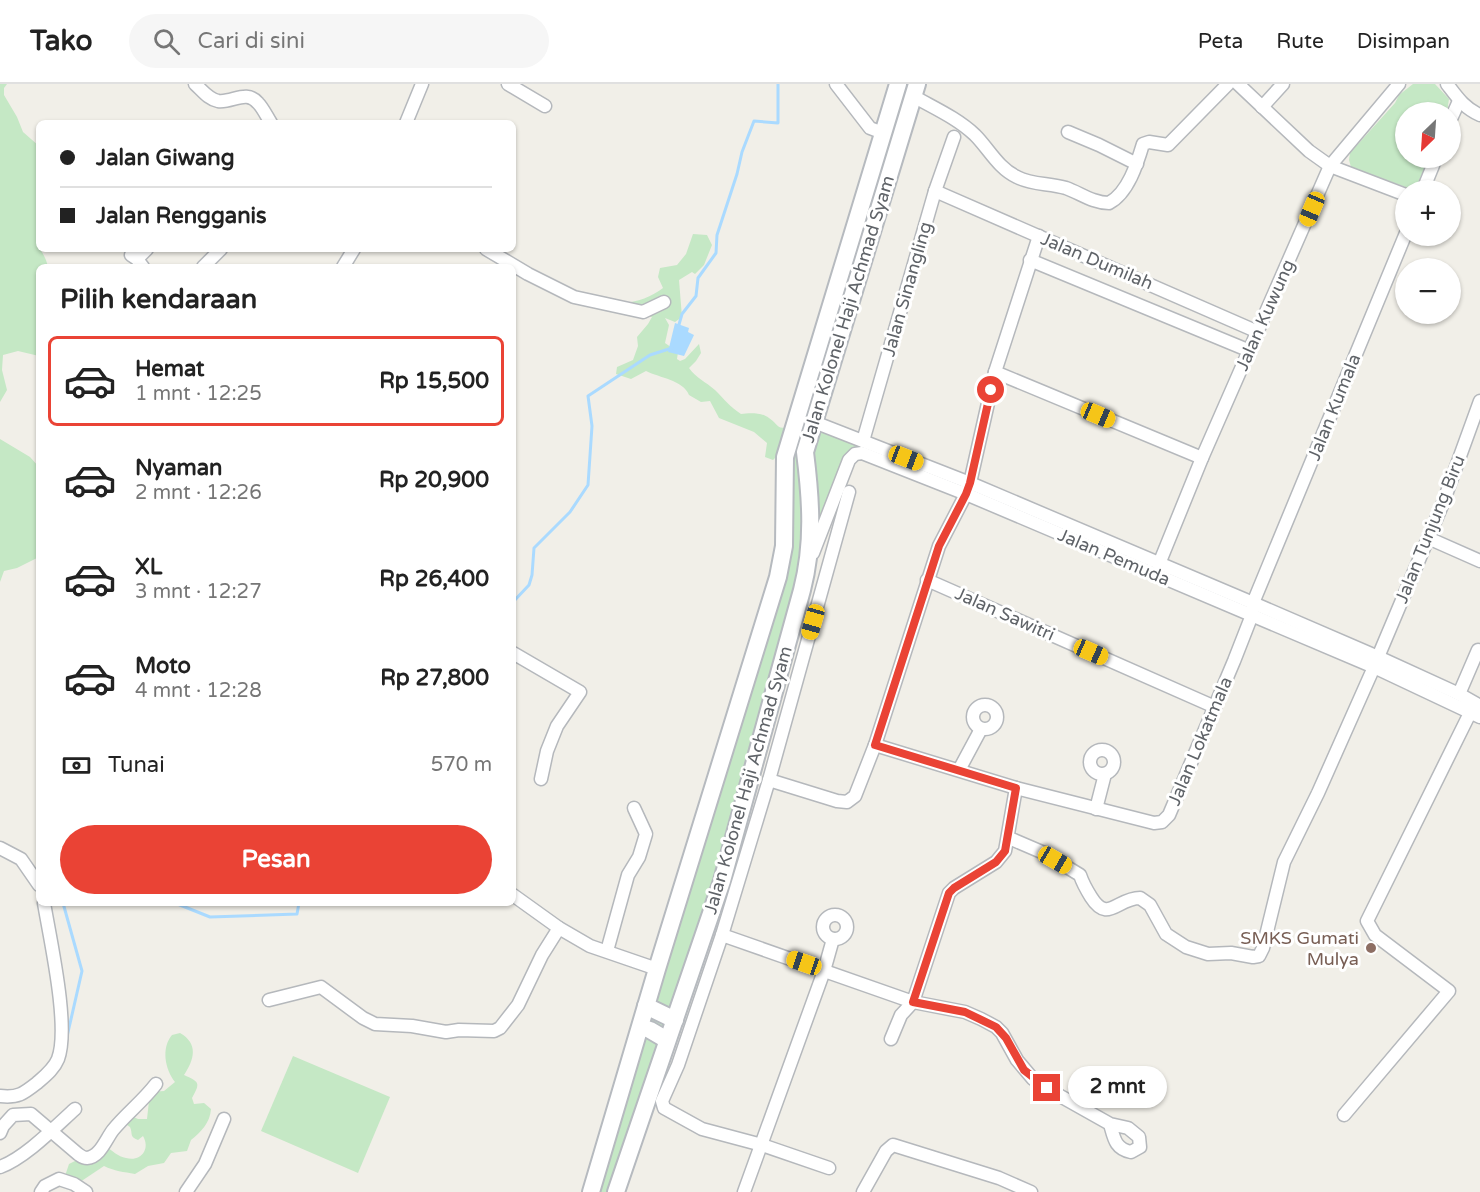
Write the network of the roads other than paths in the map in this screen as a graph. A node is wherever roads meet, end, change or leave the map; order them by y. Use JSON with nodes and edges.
{"nodes":[{"id":1,"x":195,"y":84,"type":"edge"},
{"id":2,"x":423,"y":84,"type":"edge"},
{"id":3,"x":836,"y":84,"type":"edge"},
{"id":4,"x":898,"y":84,"type":"edge"},
{"id":5,"x":1228,"y":84,"type":"edge"},
{"id":6,"x":1238,"y":84,"type":"edge"},
{"id":7,"x":1283,"y":84,"type":"edge"},
{"id":8,"x":1400,"y":84,"type":"edge"},
{"id":9,"x":1447,"y":84,"type":"edge"},
{"id":10,"x":511,"y":85,"type":"edge"},
{"id":11,"x":915,"y":90,"type":"edge"},
{"id":12,"x":1459,"y":101,"type":"joint"},
{"id":13,"x":546,"y":106,"type":"dead end"},
{"id":14,"x":1262,"y":107,"type":"junction"},
{"id":15,"x":1480,"y":115,"type":"edge"},
{"id":16,"x":269,"y":120,"type":"edge"},
{"id":17,"x":407,"y":120,"type":"edge"},
{"id":18,"x":1068,"y":132,"type":"dead end"},
{"id":19,"x":883,"y":133,"type":"junction"},
{"id":20,"x":954,"y":137,"type":"dead end"},
{"id":21,"x":1137,"y":164,"type":"junction"},
{"id":22,"x":1330,"y":166,"type":"junction"},
{"id":23,"x":935,"y":191,"type":"junction"},
{"id":24,"x":1395,"y":191,"type":"edge"},
{"id":25,"x":1038,"y":236,"type":"junction"},
{"id":26,"x":1401,"y":246,"type":"edge"},
{"id":27,"x":218,"y":252,"type":"edge"},
{"id":28,"x":491,"y":252,"type":"edge"},
{"id":29,"x":1030,"y":260,"type":"junction"},
{"id":30,"x":206,"y":264,"type":"edge"},
{"id":31,"x":511,"y":264,"type":"edge"},
{"id":32,"x":516,"y":267,"type":"edge"},
{"id":33,"x":838,"y":280,"type":"junction"},
{"id":34,"x":856,"y":285,"type":"junction"},
{"id":35,"x":664,"y":302,"type":"dead end"},
{"id":36,"x":1258,"y":332,"type":"junction"},
{"id":37,"x":1250,"y":351,"type":"junction"},
{"id":38,"x":995,"y":372,"type":"junction"},
{"id":39,"x":1480,"y":401,"type":"edge"},
{"id":40,"x":814,"y":422,"type":"junction"},
{"id":41,"x":863,"y":441,"type":"junction"},
{"id":42,"x":1202,"y":458,"type":"junction"},
{"id":43,"x":968,"y":489,"type":"junction"},
{"id":44,"x":849,"y":492,"type":"dead end"},
{"id":45,"x":1428,"y":538,"type":"junction"},
{"id":46,"x":1480,"y":561,"type":"edge"},
{"id":47,"x":809,"y":563,"type":"junction"},
{"id":48,"x":1159,"y":564,"type":"junction"},
{"id":49,"x":927,"y":580,"type":"junction"},
{"id":50,"x":1262,"y":581,"type":"joint"},
{"id":51,"x":1252,"y":609,"type":"junction"},
{"id":52,"x":1478,"y":650,"type":"dead end"},
{"id":53,"x":516,"y":655,"type":"edge"},
{"id":54,"x":1376,"y":662,"type":"junction"},
{"id":55,"x":1460,"y":694,"type":"junction"},
{"id":56,"x":1215,"y":707,"type":"junction"},
{"id":57,"x":1477,"y":712,"type":"edge"},
{"id":58,"x":981,"y":729,"type":"dead end"},
{"id":59,"x":875,"y":745,"type":"junction"},
{"id":60,"x":959,"y":770,"type":"junction"},
{"id":61,"x":1105,"y":774,"type":"dead end"},
{"id":62,"x":541,"y":779,"type":"dead end"},
{"id":63,"x":769,"y":780,"type":"junction"},
{"id":64,"x":1016,"y":788,"type":"junction"},
{"id":65,"x":634,"y":808,"type":"dead end"},
{"id":66,"x":1096,"y":809,"type":"junction"},
{"id":67,"x":1009,"y":838,"type":"junction"},
{"id":68,"x":0,"y":848,"type":"edge"},
{"id":69,"x":36,"y":881,"type":"edge"},
{"id":70,"x":516,"y":897,"type":"edge"},
{"id":71,"x":45,"y":906,"type":"edge"},
{"id":72,"x":559,"y":928,"type":"junction"},
{"id":73,"x":722,"y":934,"type":"junction"},
{"id":74,"x":833,"y":939,"type":"dead end"},
{"id":75,"x":607,"y":951,"type":"junction"},
{"id":76,"x":657,"y":969,"type":"junction"},
{"id":77,"x":824,"y":971,"type":"junction"},
{"id":78,"x":269,"y":1000,"type":"dead end"},
{"id":79,"x":913,"y":1002,"type":"junction"},
{"id":80,"x":646,"y":1006,"type":"junction"},
{"id":81,"x":675,"y":1020,"type":"junction"},
{"id":82,"x":640,"y":1027,"type":"junction"},
{"id":83,"x":891,"y":1039,"type":"dead end"},
{"id":84,"x":668,"y":1040,"type":"junction"},
{"id":85,"x":156,"y":1084,"type":"dead end"},
{"id":86,"x":0,"y":1096,"type":"edge"},
{"id":87,"x":75,"y":1109,"type":"dead end"},
{"id":88,"x":1344,"y":1114,"type":"dead end"},
{"id":89,"x":224,"y":1119,"type":"dead end"},
{"id":90,"x":1110,"y":1124,"type":"dead end"},
{"id":91,"x":50,"y":1131,"type":"junction"},
{"id":92,"x":0,"y":1133,"type":"edge"},
{"id":93,"x":762,"y":1145,"type":"junction"},
{"id":94,"x":0,"y":1167,"type":"edge"},
{"id":95,"x":829,"y":1168,"type":"dead end"},
{"id":96,"x":41,"y":1192,"type":"edge"},
{"id":97,"x":86,"y":1192,"type":"edge"},
{"id":98,"x":186,"y":1192,"type":"edge"},
{"id":99,"x":591,"y":1192,"type":"edge"},
{"id":100,"x":616,"y":1192,"type":"edge"},
{"id":101,"x":744,"y":1192,"type":"edge"},
{"id":102,"x":862,"y":1192,"type":"edge"},
{"id":103,"x":1031,"y":1192,"type":"edge"}],
"edges":[{"from":1,"to":16,"type":"street"},
{"from":2,"to":17,"type":"street"},
{"from":3,"to":19,"type":"street"},
{"from":4,"to":19,"type":"main road","name":"Jalan Kolonel Haji Achmad Syam"},
{"from":5,"to":21,"type":"street"},
{"from":6,"to":14,"type":"street"},
{"from":7,"to":14,"type":"street"},
{"from":8,"to":22,"type":"street","name":"Jalan Kuwung"},
{"from":9,"to":12,"type":"street"},
{"from":10,"to":13,"type":"street"},
{"from":11,"to":21,"type":"street"},
{"from":11,"to":34,"type":"main road","name":"Jalan Kolonel Haji Achmad Syam"},
{"from":12,"to":15,"type":"street"},
{"from":14,"to":22,"type":"street"},
{"from":18,"to":21,"type":"street"},
{"from":19,"to":33,"type":"main road","name":"Jalan Kolonel Haji Achmad Syam"},
{"from":20,"to":23,"type":"street","name":"Jalan Sinangling"},
{"from":22,"to":24,"type":"street"},
{"from":22,"to":36,"type":"street","name":"Jalan Kuwung"},
{"from":23,"to":25,"type":"street","name":"Jalan Dumilah"},
{"from":23,"to":41,"type":"street","name":"Jalan Sinangling"},
{"from":25,"to":29,"type":"street"},
{"from":25,"to":36,"type":"street","name":"Jalan Dumilah"},
{"from":26,"to":50,"type":"street","name":"Jalan Kumala"},
{"from":27,"to":30,"type":"street"},
{"from":28,"to":31,"type":"street"},
{"from":29,"to":37,"type":"street","name":"Jalan Dumilah"},
{"from":29,"to":38,"type":"street"},
{"from":32,"to":35,"type":"street"},
{"from":33,"to":34,"type":"main road"},
{"from":33,"to":76,"type":"main road","name":"Jalan Kolonel Haji Achmad Syam"},
{"from":34,"to":40,"type":"main road","name":"Jalan Kolonel Haji Achmad Syam"},
{"from":36,"to":37,"type":"street","name":"Jalan Kuwung"},
{"from":37,"to":42,"type":"street","name":"Jalan Kuwung"},
{"from":38,"to":42,"type":"street"},
{"from":38,"to":43,"type":"street"},
{"from":39,"to":45,"type":"street","name":"Jalan Tunjung Biru"},
{"from":40,"to":41,"type":"street","name":"Jalan Pemuda"},
{"from":40,"to":47,"type":"main road","name":"Jalan Kolonel Haji Achmad Syam"},
{"from":41,"to":43,"type":"street","name":"Jalan Pemuda"},
{"from":42,"to":48,"type":"street","name":"Jalan Kuwung"},
{"from":43,"to":47,"type":"street","name":"Jalan Pemuda"},
{"from":43,"to":48,"type":"street","name":"Jalan Pemuda"},
{"from":43,"to":49,"type":"street"},
{"from":43,"to":51,"type":"street","name":"Jalan Pemuda"},
{"from":44,"to":63,"type":"street"},
{"from":45,"to":46,"type":"street"},
{"from":45,"to":54,"type":"street","name":"Jalan Tunjung Biru"},
{"from":47,"to":81,"type":"main road","name":"Jalan Kolonel Haji Achmad Syam"},
{"from":48,"to":51,"type":"street","name":"Jalan Pemuda"},
{"from":49,"to":56,"type":"street","name":"Jalan Sawitri"},
{"from":49,"to":59,"type":"street"},
{"from":50,"to":51,"type":"street","name":"Jalan Lokatmala"},
{"from":51,"to":54,"type":"street","name":"Jalan Pemuda"},
{"from":51,"to":56,"type":"street","name":"Jalan Lokatmala"},
{"from":52,"to":55,"type":"street"},
{"from":53,"to":62,"type":"street"},
{"from":54,"to":55,"type":"street","name":"Jalan Pemuda"},
{"from":54,"to":57,"type":"street","name":"Jalan Pemuda"},
{"from":54,"to":67,"type":"street","name":"Jalan Tunjung Biru"},
{"from":55,"to":57,"type":"street","name":"Jalan Pemuda"},
{"from":56,"to":66,"type":"street","name":"Jalan Lokatmala"},
{"from":57,"to":88,"type":"street"},
{"from":58,"to":60,"type":"street"},
{"from":59,"to":60,"type":"street","name":"Jalan Lokatmala"},
{"from":59,"to":63,"type":"street"},
{"from":60,"to":64,"type":"street","name":"Jalan Lokatmala"},
{"from":61,"to":66,"type":"street"},
{"from":63,"to":73,"type":"street"},
{"from":64,"to":66,"type":"street","name":"Jalan Lokatmala"},
{"from":64,"to":67,"type":"street"},
{"from":65,"to":75,"type":"street"},
{"from":67,"to":79,"type":"street"},
{"from":68,"to":69,"type":"street"},
{"from":70,"to":72,"type":"street"},
{"from":71,"to":86,"type":"street"},
{"from":72,"to":75,"type":"street"},
{"from":72,"to":78,"type":"street"},
{"from":73,"to":77,"type":"street"},
{"from":73,"to":93,"type":"street"},
{"from":74,"to":77,"type":"street"},
{"from":75,"to":76,"type":"street"},
{"from":76,"to":80,"type":"main road","name":"Jalan Kolonel Haji Achmad Syam"},
{"from":77,"to":79,"type":"street"},
{"from":77,"to":93,"type":"street"},
{"from":79,"to":83,"type":"street"},
{"from":79,"to":90,"type":"street"},
{"from":80,"to":81,"type":"main road"},
{"from":80,"to":82,"type":"main road","name":"Jalan Kolonel Haji Achmad Syam"},
{"from":81,"to":84,"type":"main road","name":"Jalan Kolonel Haji Achmad Syam"},
{"from":82,"to":84,"type":"main road"},
{"from":82,"to":99,"type":"main road","name":"Jalan Kolonel Haji Achmad Syam"},
{"from":84,"to":100,"type":"main road","name":"Jalan Kolonel Haji Achmad Syam"},
{"from":85,"to":91,"type":"street"},
{"from":87,"to":91,"type":"street"},
{"from":89,"to":98,"type":"street"},
{"from":91,"to":92,"type":"street"},
{"from":91,"to":94,"type":"street"},
{"from":93,"to":95,"type":"street"},
{"from":93,"to":101,"type":"street"},
{"from":96,"to":97,"type":"street"},
{"from":102,"to":103,"type":"street"}]}
